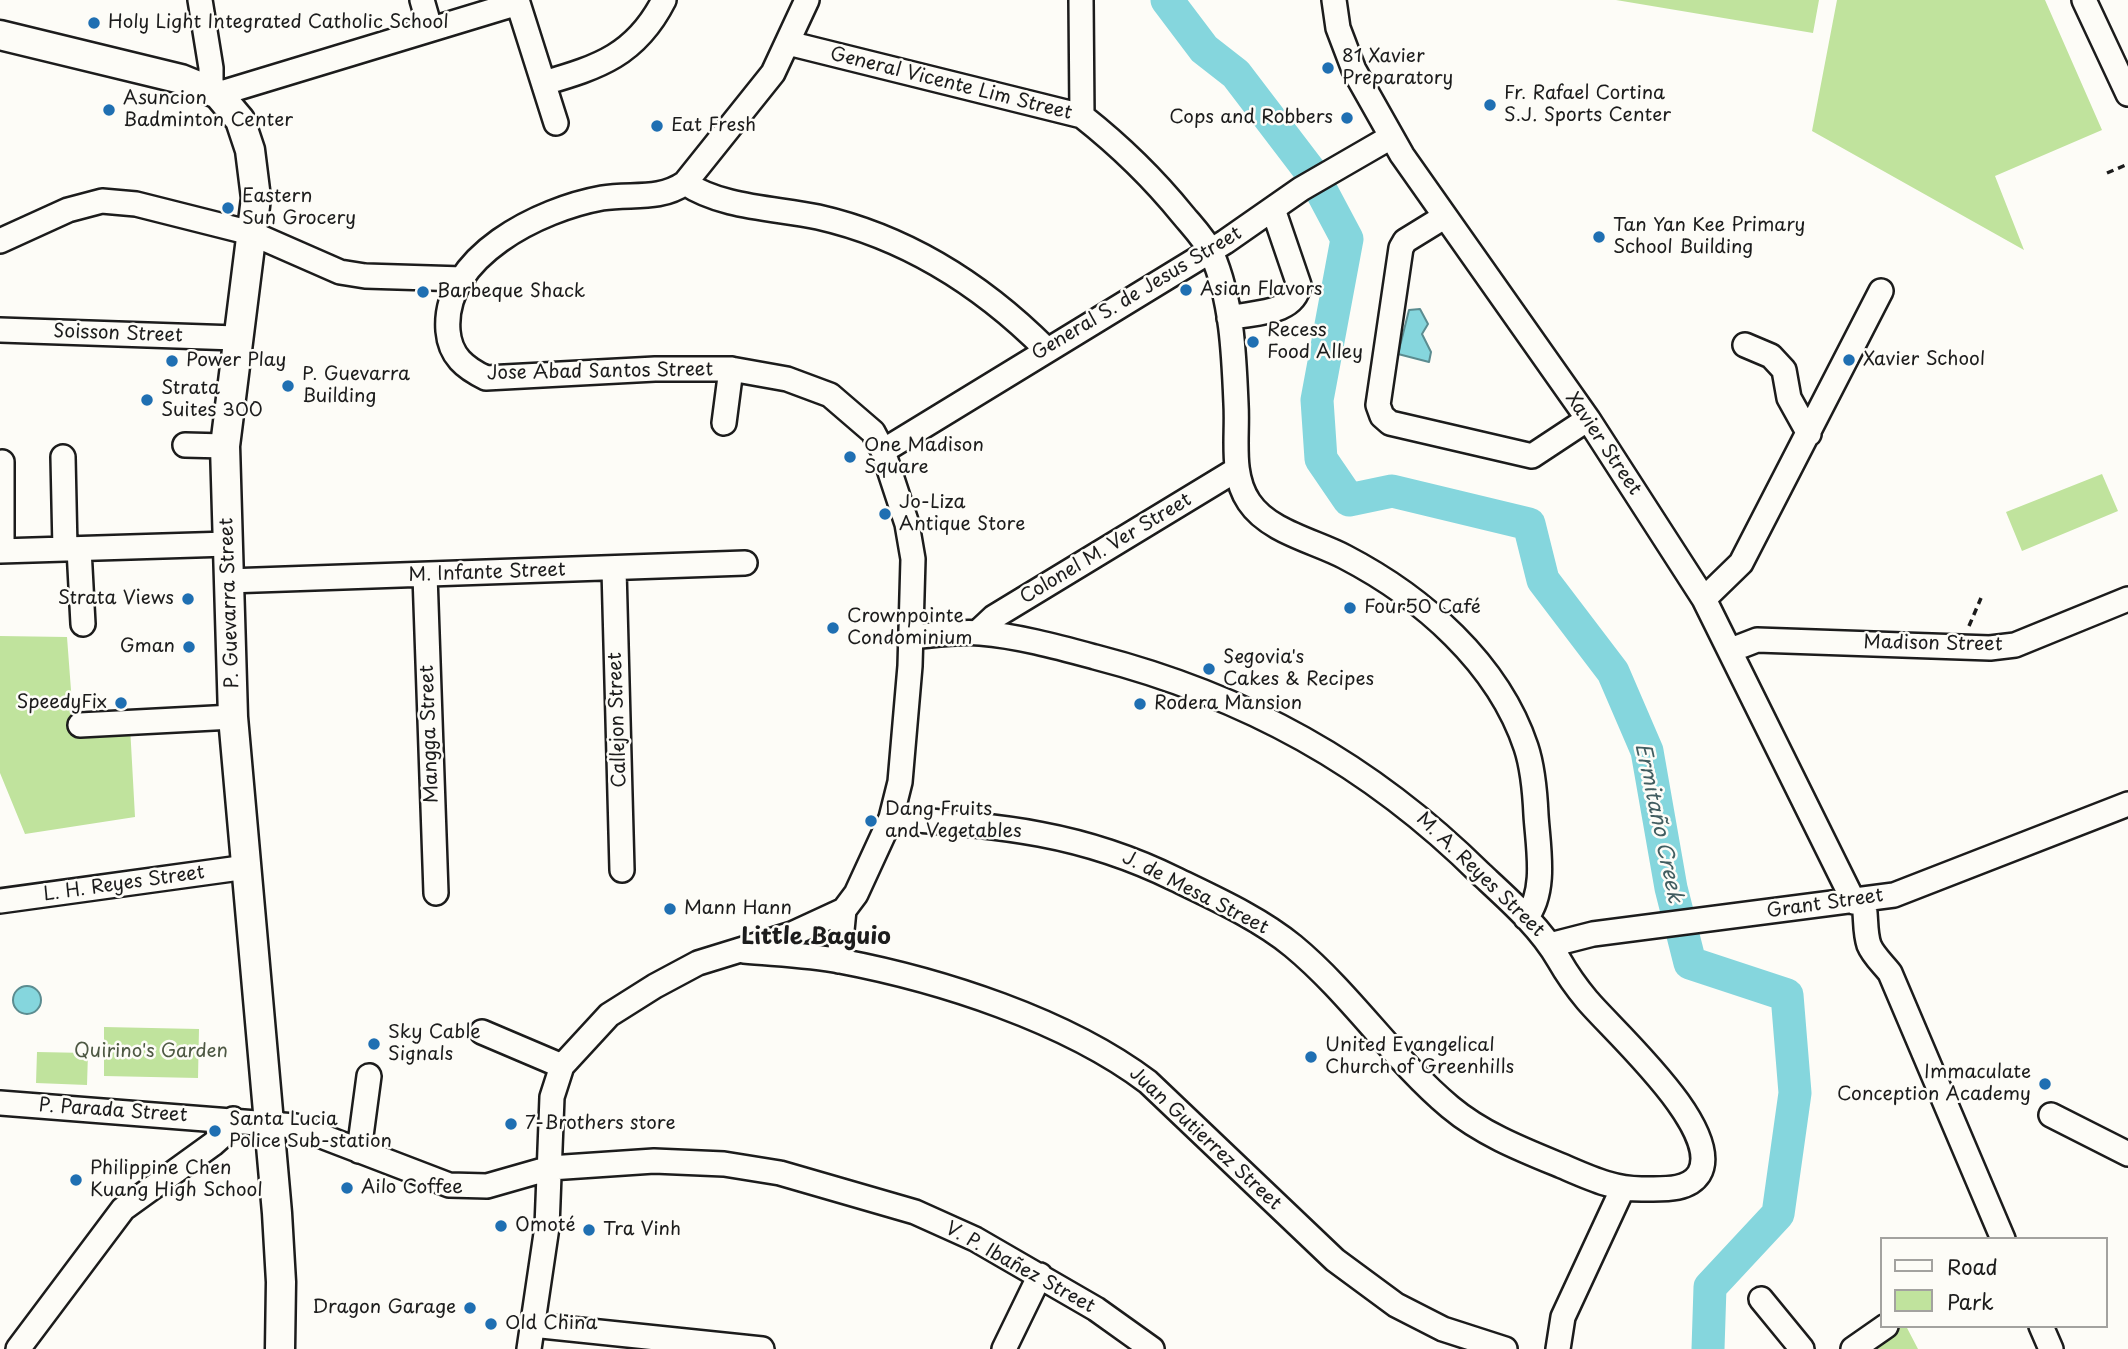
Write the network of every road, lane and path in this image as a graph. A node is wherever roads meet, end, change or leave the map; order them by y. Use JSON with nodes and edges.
{"nodes":[{"id":1,"x":200,"y":0,"type":"edge"},
{"id":2,"x":422,"y":0,"type":"edge"},
{"id":3,"x":664,"y":0,"type":"edge"},
{"id":4,"x":807,"y":0,"type":"edge"},
{"id":5,"x":1081,"y":0,"type":"edge"},
{"id":6,"x":1334,"y":0,"type":"edge"},
{"id":7,"x":517,"y":2,"type":"edge"},
{"id":8,"x":2093,"y":3,"type":"edge"},
{"id":9,"x":430,"y":28,"type":"junction"},
{"id":10,"x":0,"y":35,"type":"edge"},
{"id":11,"x":788,"y":43,"type":"junction"},
{"id":12,"x":544,"y":83,"type":"junction"},
{"id":13,"x":214,"y":93,"type":"junction"},
{"id":14,"x":2128,"y":94,"type":"edge"},
{"id":15,"x":1082,"y":116,"type":"junction"},
{"id":16,"x":556,"y":123,"type":"dead end"},
{"id":17,"x":1391,"y":137,"type":"junction"},
{"id":18,"x":2128,"y":164,"type":"edge"},
{"id":19,"x":2107,"y":173,"type":"dead end"},
{"id":20,"x":685,"y":183,"type":"junction"},
{"id":21,"x":1273,"y":209,"type":"junction"},
{"id":22,"x":1444,"y":218,"type":"junction"},
{"id":23,"x":251,"y":233,"type":"junction"},
{"id":24,"x":0,"y":242,"type":"edge"},
{"id":25,"x":1210,"y":250,"type":"junction"},
{"id":26,"x":463,"y":279,"type":"junction"},
{"id":27,"x":1881,"y":291,"type":"dead end"},
{"id":28,"x":1229,"y":318,"type":"junction"},
{"id":29,"x":0,"y":330,"type":"edge"},
{"id":30,"x":236,"y":338,"type":"junction"},
{"id":31,"x":1745,"y":345,"type":"dead end"},
{"id":32,"x":1046,"y":349,"type":"junction"},
{"id":33,"x":731,"y":369,"type":"junction"},
{"id":34,"x":1588,"y":419,"type":"junction"},
{"id":35,"x":724,"y":422,"type":"dead end"},
{"id":36,"x":1809,"y":434,"type":"junction"},
{"id":37,"x":186,"y":445,"type":"dead end"},
{"id":38,"x":225,"y":446,"type":"junction"},
{"id":39,"x":883,"y":450,"type":"junction"},
{"id":40,"x":63,"y":457,"type":"dead end"},
{"id":41,"x":2,"y":462,"type":"dead end"},
{"id":42,"x":1236,"y":470,"type":"junction"},
{"id":43,"x":228,"y":544,"type":"junction"},
{"id":44,"x":72,"y":549,"type":"junction"},
{"id":45,"x":1,"y":551,"type":"edge"},
{"id":46,"x":745,"y":563,"type":"dead end"},
{"id":47,"x":614,"y":569,"type":"junction"},
{"id":48,"x":425,"y":575,"type":"junction"},
{"id":49,"x":228,"y":582,"type":"junction"},
{"id":50,"x":1981,"y":598,"type":"dead end"},
{"id":51,"x":1704,"y":599,"type":"junction"},
{"id":52,"x":2128,"y":599,"type":"edge"},
{"id":53,"x":83,"y":624,"type":"dead end"},
{"id":54,"x":1969,"y":626,"type":"dead end"},
{"id":55,"x":978,"y":632,"type":"junction"},
{"id":56,"x":912,"y":637,"type":"junction"},
{"id":57,"x":1731,"y":650,"type":"junction"},
{"id":58,"x":233,"y":717,"type":"junction"},
{"id":59,"x":80,"y":725,"type":"dead end"},
{"id":60,"x":2128,"y":804,"type":"edge"},
{"id":61,"x":891,"y":818,"type":"junction"},
{"id":62,"x":247,"y":867,"type":"junction"},
{"id":63,"x":622,"y":870,"type":"dead end"},
{"id":64,"x":436,"y":893,"type":"dead end"},
{"id":65,"x":0,"y":901,"type":"edge"},
{"id":66,"x":1862,"y":906,"type":"junction"},
{"id":67,"x":844,"y":910,"type":"junction"},
{"id":68,"x":1526,"y":918,"type":"junction"},
{"id":69,"x":1550,"y":945,"type":"junction"},
{"id":70,"x":744,"y":951,"type":"junction"},
{"id":71,"x":839,"y":961,"type":"junction"},
{"id":72,"x":482,"y":1031,"type":"dead end"},
{"id":73,"x":562,"y":1066,"type":"junction"},
{"id":74,"x":369,"y":1076,"type":"dead end"},
{"id":75,"x":0,"y":1103,"type":"edge"},
{"id":76,"x":2051,"y":1115,"type":"dead end"},
{"id":77,"x":233,"y":1119,"type":"junction"},
{"id":78,"x":269,"y":1122,"type":"junction"},
{"id":79,"x":359,"y":1151,"type":"junction"},
{"id":80,"x":2128,"y":1154,"type":"edge"},
{"id":81,"x":550,"y":1168,"type":"junction"},
{"id":82,"x":1622,"y":1190,"type":"junction"},
{"id":83,"x":2002,"y":1237,"type":"edge"},
{"id":84,"x":1040,"y":1275,"type":"junction"},
{"id":85,"x":1761,"y":1300,"type":"dead end"},
{"id":86,"x":532,"y":1325,"type":"junction"},
{"id":87,"x":1883,"y":1328,"type":"edge"},
{"id":88,"x":2042,"y":1328,"type":"edge"},
{"id":89,"x":18,"y":1349,"type":"edge"},
{"id":90,"x":280,"y":1349,"type":"edge"},
{"id":91,"x":529,"y":1349,"type":"edge"},
{"id":92,"x":762,"y":1349,"type":"edge"},
{"id":93,"x":1004,"y":1349,"type":"edge"},
{"id":94,"x":1152,"y":1349,"type":"edge"},
{"id":95,"x":1505,"y":1349,"type":"edge"},
{"id":96,"x":1558,"y":1349,"type":"edge"},
{"id":97,"x":1802,"y":1349,"type":"edge"},
{"id":98,"x":1853,"y":1349,"type":"edge"},
{"id":99,"x":2051,"y":1349,"type":"edge"}],
"edges":[{"from":1,"to":13,"type":"street"},
{"from":2,"to":9,"type":"street"},
{"from":3,"to":12,"type":"street"},
{"from":4,"to":11,"type":"street"},
{"from":5,"to":15,"type":"street"},
{"from":6,"to":17,"type":"street","name":"Xavier Street"},
{"from":7,"to":9,"type":"street"},
{"from":7,"to":12,"type":"street"},
{"from":8,"to":14,"type":"street"},
{"from":9,"to":13,"type":"street"},
{"from":10,"to":13,"type":"main road","name":"P. Guevarra Street"},
{"from":11,"to":15,"type":"street","name":"General Vicente Lim Street"},
{"from":11,"to":20,"type":"street"},
{"from":12,"to":16,"type":"street"},
{"from":13,"to":23,"type":"main road","name":"P. Guevarra Street"},
{"from":15,"to":25,"type":"street","name":"General Vicente Lim Street"},
{"from":17,"to":21,"type":"street","name":"General S. de Jesus Street"},
{"from":17,"to":22,"type":"street","name":"Xavier Street"},
{"from":18,"to":19,"type":"path"},
{"from":20,"to":26,"type":"street","name":"Jose Abad Santos Street"},
{"from":20,"to":32,"type":"street"},
{"from":21,"to":25,"type":"street","name":"General S. de Jesus Street"},
{"from":21,"to":28,"type":"street"},
{"from":22,"to":34,"type":"street","name":"Xavier Street"},
{"from":22,"to":34,"type":"street"},
{"from":23,"to":24,"type":"street"},
{"from":23,"to":26,"type":"street"},
{"from":23,"to":30,"type":"main road","name":"P. Guevarra Street"},
{"from":25,"to":28,"type":"street","name":"General Vicente Lim Street"},
{"from":25,"to":32,"type":"street","name":"General S. de Jesus Street"},
{"from":26,"to":33,"type":"street","name":"Jose Abad Santos Street"},
{"from":27,"to":36,"type":"street"},
{"from":28,"to":42,"type":"street","name":"General Vicente Lim Street"},
{"from":29,"to":30,"type":"street","name":"Soisson Street"},
{"from":30,"to":38,"type":"main road","name":"P. Guevarra Street"},
{"from":31,"to":36,"type":"street"},
{"from":32,"to":39,"type":"street","name":"General S. de Jesus Street"},
{"from":33,"to":35,"type":"street"},
{"from":33,"to":39,"type":"street","name":"Jose Abad Santos Street"},
{"from":34,"to":51,"type":"street","name":"Xavier Street"},
{"from":36,"to":51,"type":"street"},
{"from":37,"to":38,"type":"street"},
{"from":38,"to":43,"type":"main road","name":"P. Guevarra Street"},
{"from":39,"to":56,"type":"street","name":"Jose Abad Santos Street"},
{"from":40,"to":44,"type":"street"},
{"from":41,"to":45,"type":"street"},
{"from":42,"to":55,"type":"street","name":"Colonel M. Ver Street"},
{"from":42,"to":68,"type":"street","name":"General Vicente Lim Street"},
{"from":43,"to":44,"type":"street"},
{"from":43,"to":49,"type":"main road","name":"P. Guevarra Street"},
{"from":44,"to":45,"type":"street"},
{"from":44,"to":53,"type":"street"},
{"from":46,"to":47,"type":"street","name":"M. Infante Street"},
{"from":47,"to":48,"type":"street","name":"M. Infante Street"},
{"from":47,"to":63,"type":"street","name":"Callejon Street"},
{"from":48,"to":49,"type":"street","name":"M. Infante Street"},
{"from":48,"to":64,"type":"street","name":"Mangga Street"},
{"from":49,"to":58,"type":"main road","name":"P. Guevarra Street"},
{"from":50,"to":54,"type":"path"},
{"from":51,"to":57,"type":"street","name":"Xavier Street"},
{"from":52,"to":57,"type":"street","name":"Madison Street"},
{"from":55,"to":56,"type":"street","name":"M. A. Reyes Street"},
{"from":55,"to":68,"type":"street","name":"M. A. Reyes Street"},
{"from":56,"to":61,"type":"street","name":"Jose Abad Santos Street"},
{"from":57,"to":66,"type":"street","name":"Xavier Street"},
{"from":58,"to":59,"type":"street"},
{"from":58,"to":62,"type":"main road","name":"P. Guevarra Street"},
{"from":60,"to":66,"type":"street","name":"Grant Street"},
{"from":61,"to":67,"type":"street","name":"Jose Abad Santos Street"},
{"from":61,"to":82,"type":"street","name":"J. de Mesa Street"},
{"from":62,"to":65,"type":"street","name":"L. H. Reyes Street"},
{"from":62,"to":78,"type":"main road","name":"P. Guevarra Street"},
{"from":66,"to":69,"type":"street","name":"Grant Street"},
{"from":66,"to":83,"type":"street","name":"Xavier Street"},
{"from":67,"to":70,"type":"street"},
{"from":67,"to":71,"type":"street","name":"Jose Abad Santos Street"},
{"from":68,"to":69,"type":"street","name":"M. A. Reyes Street"},
{"from":69,"to":82,"type":"street","name":"M. A. Reyes Street"},
{"from":70,"to":71,"type":"street"},
{"from":70,"to":73,"type":"street"},
{"from":71,"to":95,"type":"street","name":"Juan Gutierrez Street"},
{"from":72,"to":73,"type":"street"},
{"from":73,"to":81,"type":"street"},
{"from":74,"to":79,"type":"street"},
{"from":75,"to":77,"type":"street","name":"P. Parada Street"},
{"from":76,"to":80,"type":"street"},
{"from":77,"to":78,"type":"street","name":"P. Parada Street"},
{"from":77,"to":89,"type":"street"},
{"from":78,"to":79,"type":"street","name":"V. P. Ibañez Street"},
{"from":78,"to":90,"type":"main road","name":"P. Guevarra Street"},
{"from":79,"to":81,"type":"street","name":"V. P. Ibañez Street"},
{"from":81,"to":84,"type":"street","name":"V. P. Ibañez Street"},
{"from":81,"to":86,"type":"street"},
{"from":82,"to":96,"type":"street"},
{"from":84,"to":93,"type":"street"},
{"from":84,"to":94,"type":"street","name":"V. P. Ibañez Street"},
{"from":85,"to":97,"type":"street"},
{"from":86,"to":91,"type":"street"},
{"from":86,"to":92,"type":"street"},
{"from":87,"to":98,"type":"street"},
{"from":88,"to":99,"type":"street"}]}
